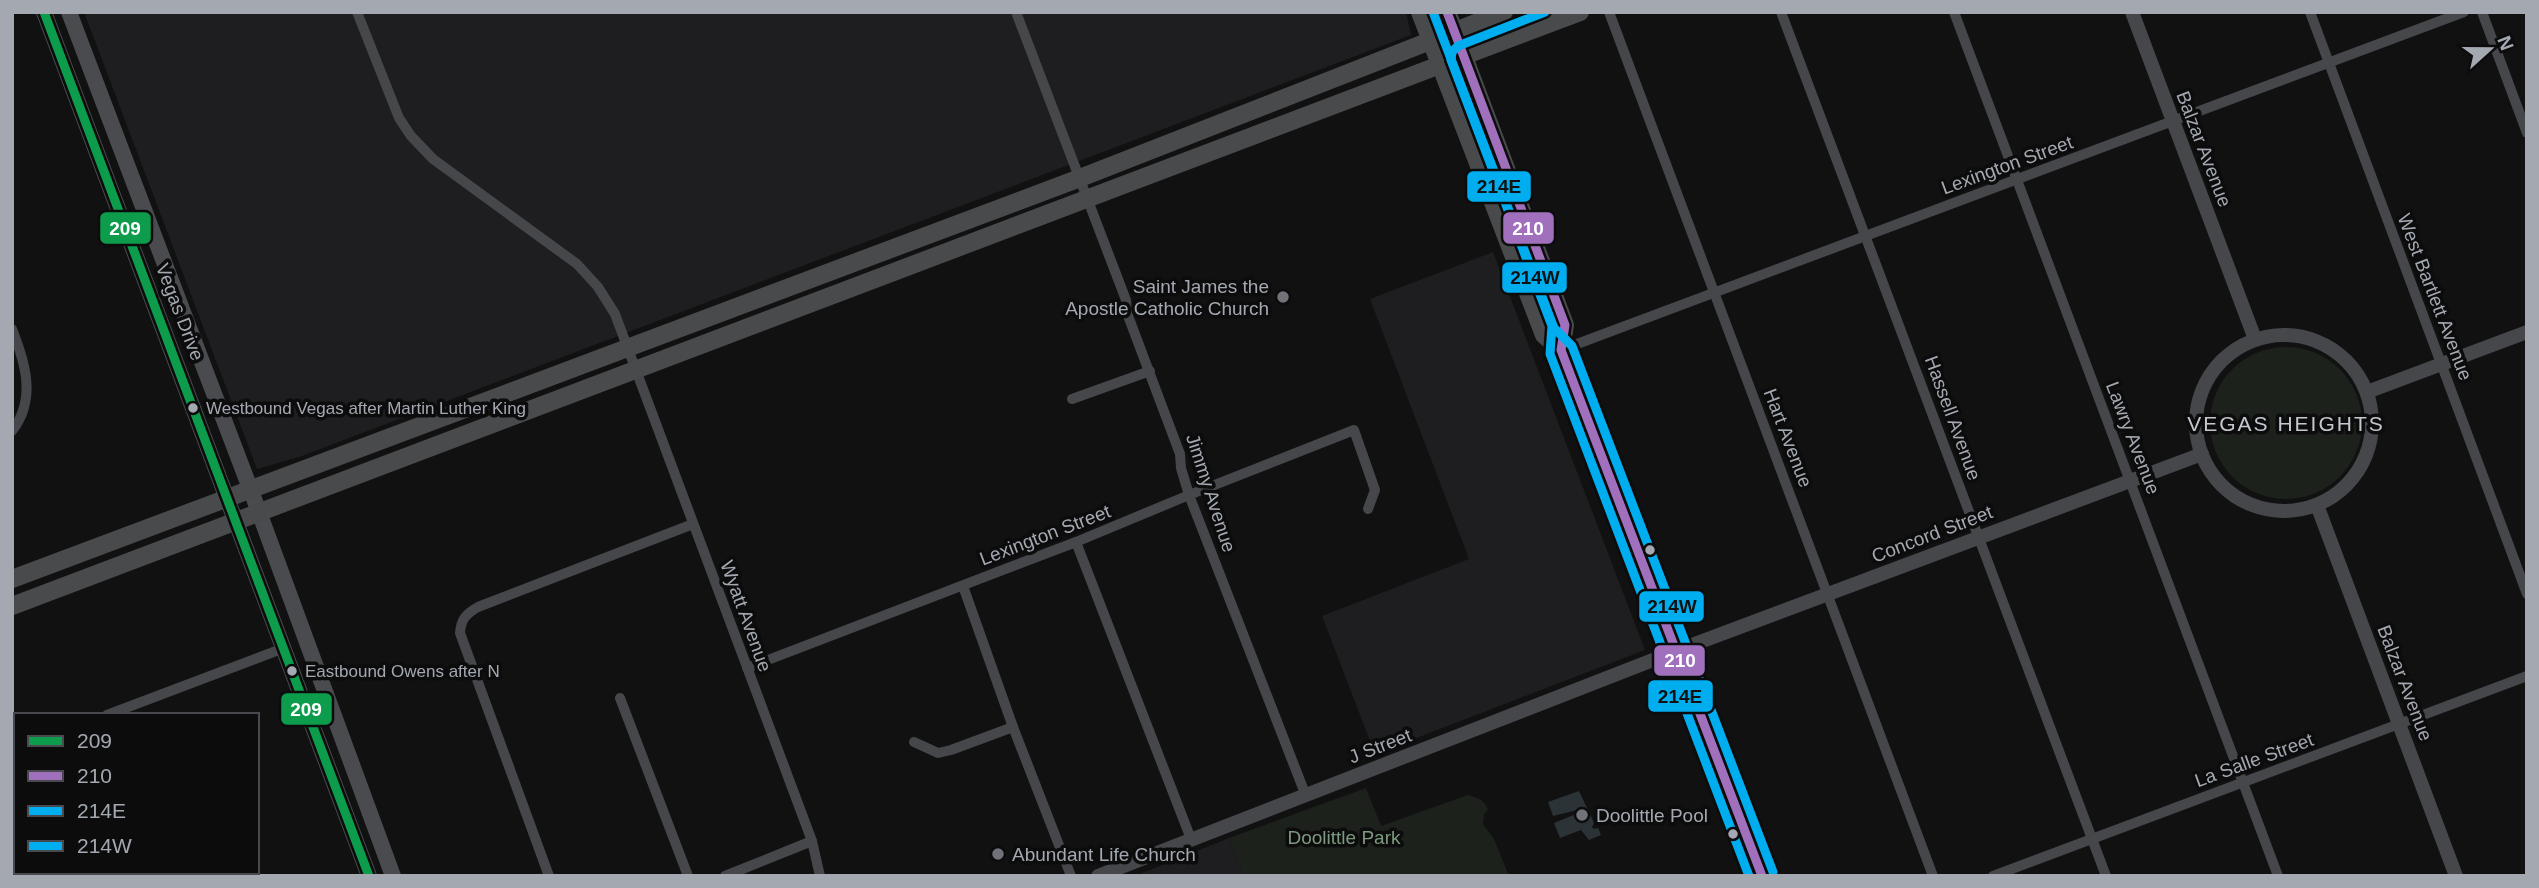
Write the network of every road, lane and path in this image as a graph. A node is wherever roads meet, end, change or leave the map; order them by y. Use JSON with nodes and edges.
{"nodes":[{"id":1,"x":44,"y":12,"type":"edge"},
{"id":2,"x":68,"y":12,"type":"edge"},
{"id":3,"x":358,"y":12,"type":"edge"},
{"id":4,"x":1016,"y":12,"type":"edge"},
{"id":5,"x":1420,"y":12,"type":"edge"},
{"id":6,"x":1447,"y":12,"type":"edge"},
{"id":7,"x":1504,"y":12,"type":"edge"},
{"id":8,"x":1580,"y":12,"type":"edge"},
{"id":9,"x":1609,"y":12,"type":"edge"},
{"id":10,"x":1781,"y":12,"type":"edge"},
{"id":11,"x":1954,"y":12,"type":"edge"},
{"id":12,"x":2132,"y":12,"type":"edge"},
{"id":13,"x":2310,"y":12,"type":"edge"},
{"id":14,"x":2464,"y":12,"type":"edge"},
{"id":15,"x":2482,"y":12,"type":"edge"},
{"id":16,"x":1454,"y":31,"type":"junction"},
{"id":17,"x":1431,"y":40,"type":"junction"},
{"id":18,"x":1463,"y":57,"type":"junction"},
{"id":19,"x":2329,"y":63,"type":"junction"},
{"id":20,"x":1440,"y":65,"type":"junction"},
{"id":21,"x":1229,"y":119,"type":"junction"},
{"id":22,"x":2173,"y":121,"type":"junction"},
{"id":23,"x":2527,"y":133,"type":"edge"},
{"id":24,"x":1173,"y":167,"type":"junction"},
{"id":25,"x":1080,"y":178,"type":"junction"},
{"id":26,"x":2017,"y":179,"type":"junction"},
{"id":27,"x":1088,"y":199,"type":"junction"},
{"id":28,"x":1502,"y":227,"type":"junction"},
{"id":29,"x":1866,"y":236,"type":"junction"},
{"id":30,"x":1541,"y":263,"type":"junction"},
{"id":31,"x":1714,"y":293,"type":"junction"},
{"id":32,"x":12,"y":329,"type":"edge"},
{"id":33,"x":2527,"y":332,"type":"edge"},
{"id":34,"x":2255,"y":339,"type":"junction"},
{"id":35,"x":628,"y":347,"type":"junction"},
{"id":36,"x":1561,"y":350,"type":"junction"},
{"id":37,"x":2441,"y":364,"type":"junction"},
{"id":38,"x":636,"y":369,"type":"junction"},
{"id":39,"x":1150,"y":371,"type":"junction"},
{"id":40,"x":2367,"y":392,"type":"junction"},
{"id":41,"x":1072,"y":399,"type":"dead end"},
{"id":42,"x":12,"y":431,"type":"edge"},
{"id":43,"x":2202,"y":454,"type":"junction"},
{"id":44,"x":2130,"y":480,"type":"junction"},
{"id":45,"x":1189,"y":495,"type":"junction"},
{"id":46,"x":254,"y":501,"type":"junction"},
{"id":47,"x":2318,"y":505,"type":"junction"},
{"id":48,"x":232,"y":509,"type":"junction"},
{"id":49,"x":1368,"y":509,"type":"dead end"},
{"id":50,"x":693,"y":524,"type":"junction"},
{"id":51,"x":1979,"y":537,"type":"junction"},
{"id":52,"x":1076,"y":542,"type":"junction"},
{"id":53,"x":12,"y":579,"type":"edge"},
{"id":54,"x":963,"y":586,"type":"junction"},
{"id":55,"x":1828,"y":594,"type":"junction"},
{"id":56,"x":2527,"y":594,"type":"edge"},
{"id":57,"x":12,"y":606,"type":"edge"},
{"id":58,"x":284,"y":648,"type":"junction"},
{"id":59,"x":1676,"y":651,"type":"junction"},
{"id":60,"x":747,"y":668,"type":"junction"},
{"id":61,"x":2527,"y":676,"type":"edge"},
{"id":62,"x":620,"y":698,"type":"dead end"},
{"id":63,"x":330,"y":706,"type":"junction"},
{"id":64,"x":117,"y":713,"type":"edge"},
{"id":65,"x":2400,"y":724,"type":"junction"},
{"id":66,"x":1013,"y":727,"type":"junction"},
{"id":67,"x":914,"y":742,"type":"dead end"},
{"id":68,"x":2243,"y":782,"type":"junction"},
{"id":69,"x":1306,"y":796,"type":"junction"},
{"id":70,"x":373,"y":822,"type":"junction"},
{"id":71,"x":352,"y":830,"type":"junction"},
{"id":72,"x":1191,"y":839,"type":"junction"},
{"id":73,"x":2092,"y":839,"type":"junction"},
{"id":74,"x":812,"y":841,"type":"junction"},
{"id":75,"x":369,"y":876,"type":"edge"},
{"id":76,"x":393,"y":876,"type":"edge"},
{"id":77,"x":550,"y":876,"type":"edge"},
{"id":78,"x":688,"y":876,"type":"edge"},
{"id":79,"x":725,"y":876,"type":"edge"},
{"id":80,"x":820,"y":876,"type":"edge"},
{"id":81,"x":1071,"y":876,"type":"edge"},
{"id":82,"x":1098,"y":876,"type":"edge"},
{"id":83,"x":1762,"y":876,"type":"edge"},
{"id":84,"x":1933,"y":876,"type":"edge"},
{"id":85,"x":1993,"y":876,"type":"edge"},
{"id":86,"x":2106,"y":876,"type":"edge"},
{"id":87,"x":2278,"y":876,"type":"edge"},
{"id":88,"x":2456,"y":876,"type":"edge"}],
"edges":[{"from":1,"to":48,"type":"main road","name":"Vegas Drive"},
{"from":2,"to":46,"type":"main road","name":"Vegas Drive"},
{"from":3,"to":35,"type":"street","name":"Wyatt Avenue"},
{"from":4,"to":25,"type":"street","name":"Jimmy Avenue"},
{"from":5,"to":17,"type":"main road"},
{"from":6,"to":16,"type":"main road"},
{"from":7,"to":16,"type":"main road"},
{"from":8,"to":18,"type":"main road"},
{"from":9,"to":31,"type":"street","name":"Hart Avenue"},
{"from":10,"to":29,"type":"street","name":"Hassell Avenue"},
{"from":11,"to":26,"type":"street","name":"Lawry Avenue"},
{"from":12,"to":22,"type":"street","name":"Balzar Avenue"},
{"from":13,"to":19,"type":"street","name":"West Bartlett Avenue"},
{"from":14,"to":19,"type":"street","name":"Lexington Street"},
{"from":15,"to":23,"type":"street"},
{"from":16,"to":17,"type":"main road"},
{"from":16,"to":18,"type":"main road"},
{"from":17,"to":20,"type":"main road"},
{"from":17,"to":21,"type":"main road"},
{"from":18,"to":20,"type":"main road"},
{"from":18,"to":30,"type":"main road"},
{"from":19,"to":22,"type":"street","name":"Lexington Street"},
{"from":19,"to":37,"type":"street","name":"West Bartlett Avenue"},
{"from":20,"to":24,"type":"main road"},
{"from":20,"to":28,"type":"main road"},
{"from":21,"to":24,"type":"main road"},
{"from":21,"to":25,"type":"main road"},
{"from":22,"to":26,"type":"street","name":"Lexington Street"},
{"from":22,"to":34,"type":"street","name":"Balzar Avenue"},
{"from":24,"to":27,"type":"main road"},
{"from":25,"to":27,"type":"street","name":"Jimmy Avenue"},
{"from":25,"to":35,"type":"main road"},
{"from":26,"to":29,"type":"street","name":"Lexington Street"},
{"from":26,"to":44,"type":"street","name":"Lawry Avenue"},
{"from":27,"to":38,"type":"main road"},
{"from":27,"to":39,"type":"street","name":"Jimmy Avenue"},
{"from":28,"to":30,"type":"main road"},
{"from":28,"to":36,"type":"main road"},
{"from":29,"to":31,"type":"street","name":"Lexington Street"},
{"from":29,"to":51,"type":"street","name":"Hassell Avenue"},
{"from":30,"to":36,"type":"main road"},
{"from":31,"to":36,"type":"street","name":"Lexington Street"},
{"from":31,"to":55,"type":"street","name":"Hart Avenue"},
{"from":32,"to":42,"type":"street"},
{"from":33,"to":37,"type":"street"},
{"from":34,"to":40,"type":"street"},
{"from":34,"to":43,"type":"street"},
{"from":35,"to":38,"type":"street","name":"Wyatt Avenue"},
{"from":35,"to":46,"type":"main road"},
{"from":36,"to":59,"type":"main road"},
{"from":37,"to":40,"type":"street"},
{"from":37,"to":56,"type":"street","name":"West Bartlett Avenue"},
{"from":38,"to":46,"type":"main road"},
{"from":38,"to":50,"type":"street","name":"Wyatt Avenue"},
{"from":39,"to":41,"type":"street"},
{"from":39,"to":45,"type":"street","name":"Jimmy Avenue"},
{"from":40,"to":47,"type":"street"},
{"from":43,"to":44,"type":"street","name":"Concord Street"},
{"from":43,"to":47,"type":"street"},
{"from":44,"to":51,"type":"street","name":"Concord Street"},
{"from":44,"to":68,"type":"street","name":"Lawry Avenue"},
{"from":45,"to":49,"type":"street","name":"Lexington Street"},
{"from":45,"to":52,"type":"street","name":"Lexington Street"},
{"from":45,"to":69,"type":"street","name":"Jimmy Avenue"},
{"from":46,"to":48,"type":"main road"},
{"from":46,"to":48,"type":"main road"},
{"from":46,"to":63,"type":"main road","name":"Vegas Drive"},
{"from":47,"to":65,"type":"street","name":"Balzar Avenue"},
{"from":48,"to":53,"type":"main road"},
{"from":48,"to":57,"type":"main road"},
{"from":48,"to":58,"type":"main road","name":"Vegas Drive"},
{"from":50,"to":60,"type":"street","name":"Wyatt Avenue"},
{"from":50,"to":77,"type":"street"},
{"from":51,"to":55,"type":"street","name":"Concord Street"},
{"from":51,"to":73,"type":"street","name":"Hassell Avenue"},
{"from":52,"to":54,"type":"street","name":"Lexington Street"},
{"from":52,"to":72,"type":"street"},
{"from":54,"to":60,"type":"street","name":"Lexington Street"},
{"from":54,"to":66,"type":"street"},
{"from":55,"to":59,"type":"street","name":"Concord Street"},
{"from":55,"to":84,"type":"street","name":"Hart Avenue"},
{"from":58,"to":63,"type":"main road"},
{"from":58,"to":64,"type":"street"},
{"from":58,"to":71,"type":"main road","name":"Vegas Drive"},
{"from":59,"to":69,"type":"street","name":"J Street"},
{"from":59,"to":83,"type":"main road"},
{"from":60,"to":74,"type":"street","name":"Wyatt Avenue"},
{"from":61,"to":65,"type":"street","name":"La Salle Street"},
{"from":62,"to":78,"type":"street"},
{"from":63,"to":70,"type":"main road"},
{"from":65,"to":68,"type":"street","name":"La Salle Street"},
{"from":65,"to":88,"type":"street","name":"Balzar Avenue"},
{"from":66,"to":67,"type":"street"},
{"from":66,"to":81,"type":"street"},
{"from":68,"to":73,"type":"street","name":"La Salle Street"},
{"from":68,"to":87,"type":"street","name":"Lawry Avenue"},
{"from":69,"to":72,"type":"street","name":"J Street"},
{"from":70,"to":71,"type":"main road"},
{"from":70,"to":76,"type":"main road"},
{"from":71,"to":75,"type":"main road","name":"Vegas Drive"},
{"from":72,"to":82,"type":"street","name":"J Street"},
{"from":73,"to":85,"type":"street","name":"La Salle Street"},
{"from":73,"to":86,"type":"street","name":"Hassell Avenue"},
{"from":74,"to":79,"type":"street"},
{"from":74,"to":80,"type":"street","name":"Wyatt Avenue"}]}
